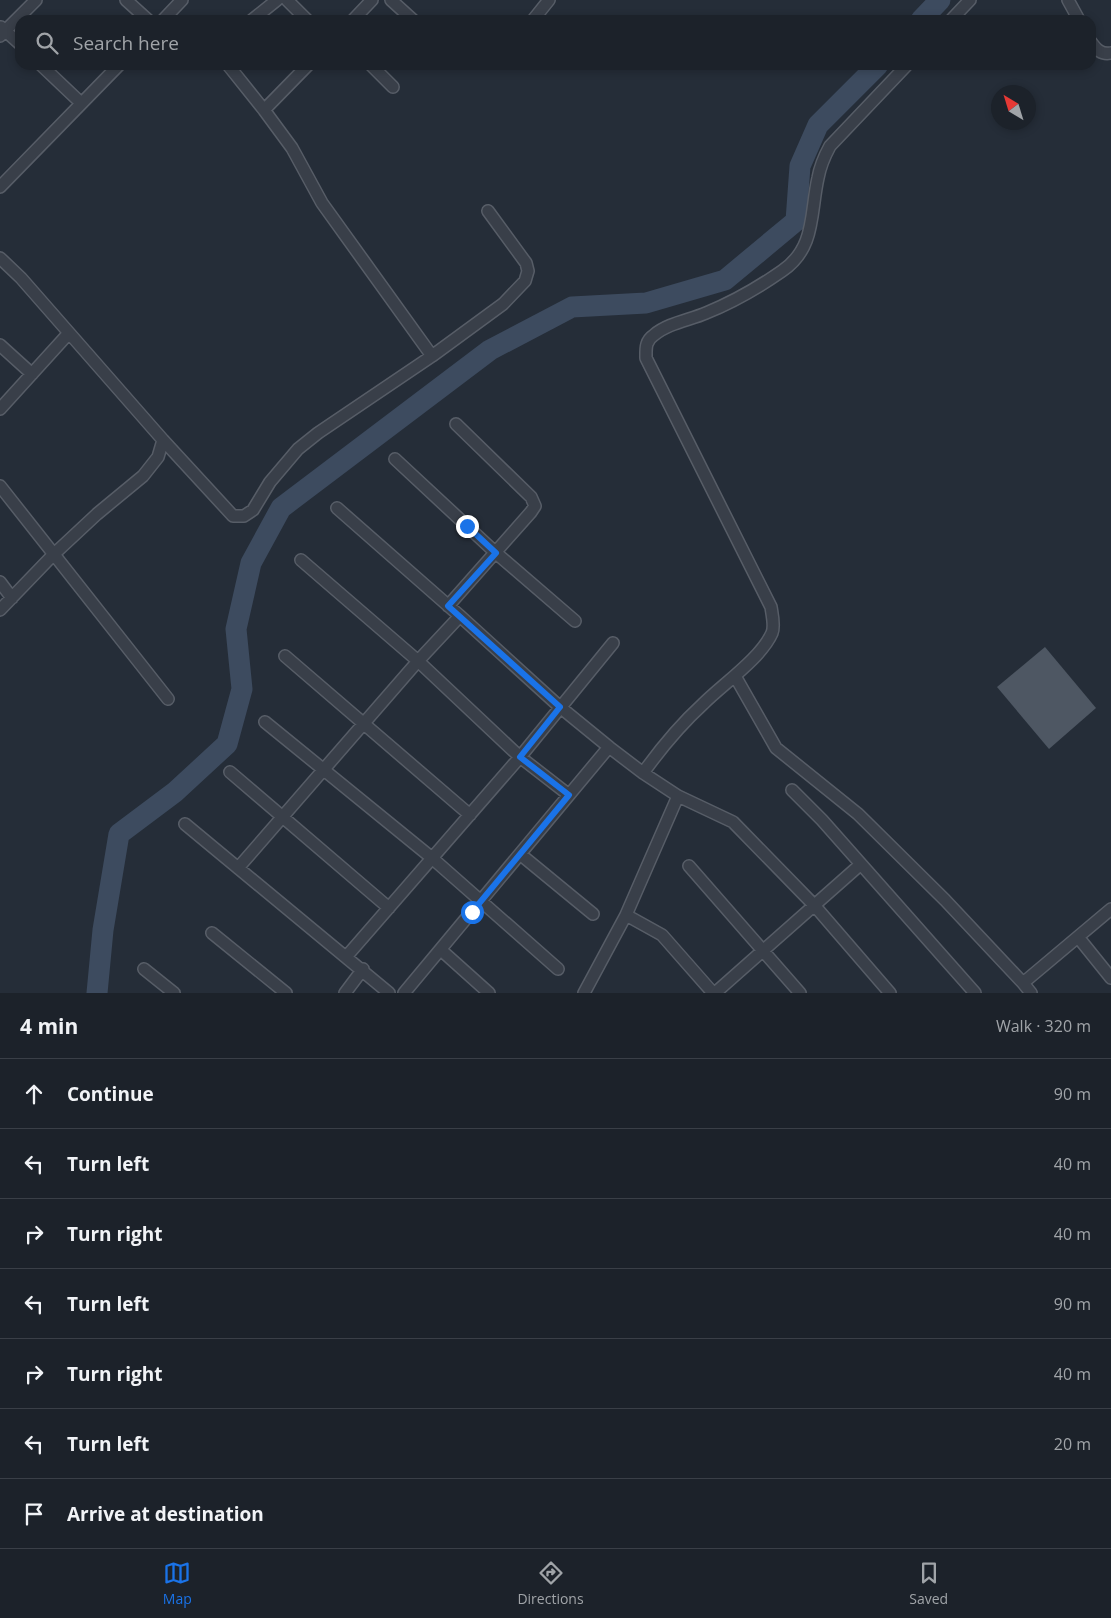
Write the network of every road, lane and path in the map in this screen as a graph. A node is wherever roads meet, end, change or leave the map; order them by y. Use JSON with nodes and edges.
{"nodes":[{"id":1,"x":36,"y":0,"type":"edge"},
{"id":2,"x":126,"y":0,"type":"edge"},
{"id":3,"x":182,"y":0,"type":"edge"},
{"id":4,"x":277,"y":0,"type":"edge"},
{"id":5,"x":287,"y":0,"type":"edge"},
{"id":6,"x":372,"y":0,"type":"edge"},
{"id":7,"x":391,"y":0,"type":"edge"},
{"id":8,"x":549,"y":0,"type":"edge"},
{"id":9,"x":970,"y":0,"type":"edge"},
{"id":10,"x":1068,"y":0,"type":"edge"},
{"id":11,"x":20,"y":15,"type":"edge"},
{"id":12,"x":142,"y":15,"type":"edge"},
{"id":13,"x":168,"y":15,"type":"edge"},
{"id":14,"x":258,"y":15,"type":"edge"},
{"id":15,"x":302,"y":15,"type":"edge"},
{"id":16,"x":358,"y":15,"type":"edge"},
{"id":17,"x":408,"y":15,"type":"edge"},
{"id":18,"x":536,"y":15,"type":"edge"},
{"id":19,"x":955,"y":15,"type":"edge"},
{"id":20,"x":1076,"y":15,"type":"edge"},
{"id":21,"x":15,"y":19,"type":"edge"},
{"id":22,"x":2,"y":31,"type":"edge"},
{"id":23,"x":15,"y":40,"type":"edge"},
{"id":24,"x":1096,"y":49,"type":"edge"},
{"id":25,"x":1111,"y":54,"type":"edge"},
{"id":26,"x":47,"y":70,"type":"edge"},
{"id":27,"x":113,"y":70,"type":"edge"},
{"id":28,"x":232,"y":70,"type":"edge"},
{"id":29,"x":303,"y":70,"type":"edge"},
{"id":30,"x":377,"y":70,"type":"edge"},
{"id":31,"x":903,"y":70,"type":"edge"},
{"id":32,"x":393,"y":87,"type":"dead end"},
{"id":33,"x":81,"y":103,"type":"junction"},
{"id":34,"x":264,"y":110,"type":"junction"},
{"id":35,"x":1,"y":185,"type":"edge"},
{"id":36,"x":488,"y":211,"type":"dead end"},
{"id":37,"x":0,"y":258,"type":"edge"},
{"id":38,"x":70,"y":333,"type":"junction"},
{"id":39,"x":0,"y":345,"type":"edge"},
{"id":40,"x":432,"y":356,"type":"junction"},
{"id":41,"x":32,"y":374,"type":"junction"},
{"id":42,"x":0,"y":409,"type":"edge"},
{"id":43,"x":456,"y":424,"type":"dead end"},
{"id":44,"x":163,"y":440,"type":"junction"},
{"id":45,"x":395,"y":459,"type":"dead end"},
{"id":46,"x":0,"y":486,"type":"edge"},
{"id":47,"x":337,"y":508,"type":"dead end"},
{"id":48,"x":496,"y":553,"type":"junction"},
{"id":49,"x":53,"y":555,"type":"junction"},
{"id":50,"x":301,"y":560,"type":"dead end"},
{"id":51,"x":0,"y":582,"type":"edge"},
{"id":52,"x":12,"y":598,"type":"junction"},
{"id":53,"x":448,"y":606,"type":"junction"},
{"id":54,"x":0,"y":610,"type":"edge"},
{"id":55,"x":460,"y":616,"type":"junction"},
{"id":56,"x":575,"y":620,"type":"dead end"},
{"id":57,"x":613,"y":643,"type":"dead end"},
{"id":58,"x":285,"y":656,"type":"dead end"},
{"id":59,"x":418,"y":661,"type":"junction"},
{"id":60,"x":735,"y":676,"type":"junction"},
{"id":61,"x":168,"y":699,"type":"dead end"},
{"id":62,"x":560,"y":707,"type":"junction"},
{"id":63,"x":265,"y":722,"type":"dead end"},
{"id":64,"x":364,"y":723,"type":"junction"},
{"id":65,"x":609,"y":748,"type":"junction"},
{"id":66,"x":520,"y":757,"type":"junction"},
{"id":67,"x":323,"y":769,"type":"junction"},
{"id":68,"x":230,"y":772,"type":"dead end"},
{"id":69,"x":642,"y":773,"type":"junction"},
{"id":70,"x":792,"y":790,"type":"dead end"},
{"id":71,"x":569,"y":795,"type":"junction"},
{"id":72,"x":678,"y":796,"type":"junction"},
{"id":73,"x":470,"y":815,"type":"junction"},
{"id":74,"x":282,"y":817,"type":"junction"},
{"id":75,"x":185,"y":824,"type":"dead end"},
{"id":76,"x":520,"y":854,"type":"junction"},
{"id":77,"x":432,"y":858,"type":"junction"},
{"id":78,"x":861,"y":864,"type":"junction"},
{"id":79,"x":689,"y":866,"type":"dead end"},
{"id":80,"x":238,"y":868,"type":"junction"},
{"id":81,"x":482,"y":900,"type":"junction"},
{"id":82,"x":814,"y":905,"type":"junction"},
{"id":83,"x":389,"y":908,"type":"junction"},
{"id":84,"x":1111,"y":909,"type":"edge"},
{"id":85,"x":593,"y":914,"type":"dead end"},
{"id":86,"x":626,"y":914,"type":"junction"},
{"id":87,"x":212,"y":933,"type":"dead end"},
{"id":88,"x":1078,"y":937,"type":"junction"},
{"id":89,"x":441,"y":950,"type":"junction"},
{"id":90,"x":763,"y":951,"type":"junction"},
{"id":91,"x":346,"y":957,"type":"junction"},
{"id":92,"x":558,"y":969,"type":"dead end"},
{"id":93,"x":144,"y":970,"type":"dead end"},
{"id":94,"x":362,"y":970,"type":"junction"},
{"id":95,"x":1111,"y":978,"type":"edge"},
{"id":96,"x":1023,"y":983,"type":"junction"},
{"id":97,"x":883,"y":991,"type":"edge"},
{"id":98,"x":174,"y":993,"type":"edge"},
{"id":99,"x":286,"y":993,"type":"edge"},
{"id":100,"x":345,"y":993,"type":"edge"},
{"id":101,"x":389,"y":993,"type":"edge"},
{"id":102,"x":404,"y":993,"type":"edge"},
{"id":103,"x":489,"y":993,"type":"edge"},
{"id":104,"x":584,"y":993,"type":"edge"},
{"id":105,"x":714,"y":993,"type":"edge"},
{"id":106,"x":800,"y":993,"type":"edge"},
{"id":107,"x":975,"y":993,"type":"edge"},
{"id":108,"x":1031,"y":993,"type":"edge"}],
"edges":[{"from":1,"to":11,"type":"street"},
{"from":2,"to":12,"type":"street"},
{"from":3,"to":13,"type":"street"},
{"from":4,"to":14,"type":"street"},
{"from":5,"to":15,"type":"street"},
{"from":6,"to":16,"type":"street"},
{"from":7,"to":17,"type":"street"},
{"from":8,"to":18,"type":"street"},
{"from":9,"to":19,"type":"street"},
{"from":10,"to":20,"type":"street"},
{"from":21,"to":22,"type":"street"},
{"from":22,"to":23,"type":"street"},
{"from":24,"to":25,"type":"street"},
{"from":26,"to":33,"type":"street"},
{"from":27,"to":33,"type":"street"},
{"from":28,"to":34,"type":"street"},
{"from":29,"to":34,"type":"street"},
{"from":30,"to":32,"type":"street"},
{"from":31,"to":60,"type":"street"},
{"from":33,"to":35,"type":"street"},
{"from":34,"to":40,"type":"street"},
{"from":36,"to":40,"type":"street"},
{"from":37,"to":38,"type":"street"},
{"from":38,"to":41,"type":"street"},
{"from":38,"to":44,"type":"street"},
{"from":39,"to":41,"type":"street"},
{"from":40,"to":44,"type":"street"},
{"from":41,"to":42,"type":"street"},
{"from":43,"to":48,"type":"street"},
{"from":44,"to":49,"type":"street"},
{"from":45,"to":48,"type":"street"},
{"from":46,"to":49,"type":"street"},
{"from":47,"to":53,"type":"street"},
{"from":48,"to":53,"type":"street"},
{"from":48,"to":56,"type":"street"},
{"from":49,"to":52,"type":"street"},
{"from":49,"to":61,"type":"street"},
{"from":50,"to":59,"type":"street"},
{"from":51,"to":52,"type":"street"},
{"from":52,"to":54,"type":"street"},
{"from":53,"to":55,"type":"street"},
{"from":55,"to":59,"type":"street"},
{"from":55,"to":62,"type":"street"},
{"from":57,"to":62,"type":"street"},
{"from":58,"to":64,"type":"street"},
{"from":59,"to":64,"type":"street"},
{"from":59,"to":66,"type":"street"},
{"from":60,"to":69,"type":"street"},
{"from":60,"to":96,"type":"street"},
{"from":62,"to":65,"type":"street"},
{"from":62,"to":66,"type":"street"},
{"from":63,"to":67,"type":"street"},
{"from":64,"to":67,"type":"street"},
{"from":64,"to":73,"type":"street"},
{"from":65,"to":69,"type":"street"},
{"from":65,"to":71,"type":"street"},
{"from":66,"to":71,"type":"street"},
{"from":66,"to":73,"type":"street"},
{"from":67,"to":74,"type":"street"},
{"from":67,"to":77,"type":"street"},
{"from":68,"to":74,"type":"street"},
{"from":69,"to":72,"type":"street"},
{"from":70,"to":78,"type":"street"},
{"from":71,"to":76,"type":"street"},
{"from":72,"to":82,"type":"street"},
{"from":72,"to":86,"type":"street"},
{"from":73,"to":77,"type":"street"},
{"from":74,"to":80,"type":"street"},
{"from":74,"to":83,"type":"street"},
{"from":75,"to":80,"type":"street"},
{"from":76,"to":81,"type":"street"},
{"from":76,"to":85,"type":"street"},
{"from":77,"to":81,"type":"street"},
{"from":77,"to":83,"type":"street"},
{"from":78,"to":82,"type":"street"},
{"from":78,"to":107,"type":"street"},
{"from":79,"to":90,"type":"street"},
{"from":80,"to":91,"type":"street"},
{"from":81,"to":89,"type":"street"},
{"from":81,"to":92,"type":"street"},
{"from":82,"to":90,"type":"street"},
{"from":82,"to":97,"type":"street"},
{"from":83,"to":91,"type":"street"},
{"from":84,"to":88,"type":"street"},
{"from":86,"to":104,"type":"street"},
{"from":86,"to":105,"type":"street"},
{"from":87,"to":99,"type":"street"},
{"from":88,"to":95,"type":"street"},
{"from":88,"to":96,"type":"street"},
{"from":89,"to":102,"type":"street"},
{"from":89,"to":103,"type":"street"},
{"from":90,"to":105,"type":"street"},
{"from":90,"to":106,"type":"street"},
{"from":91,"to":94,"type":"street"},
{"from":93,"to":98,"type":"street"},
{"from":94,"to":100,"type":"street"},
{"from":94,"to":101,"type":"street"},
{"from":96,"to":108,"type":"street"}]}
